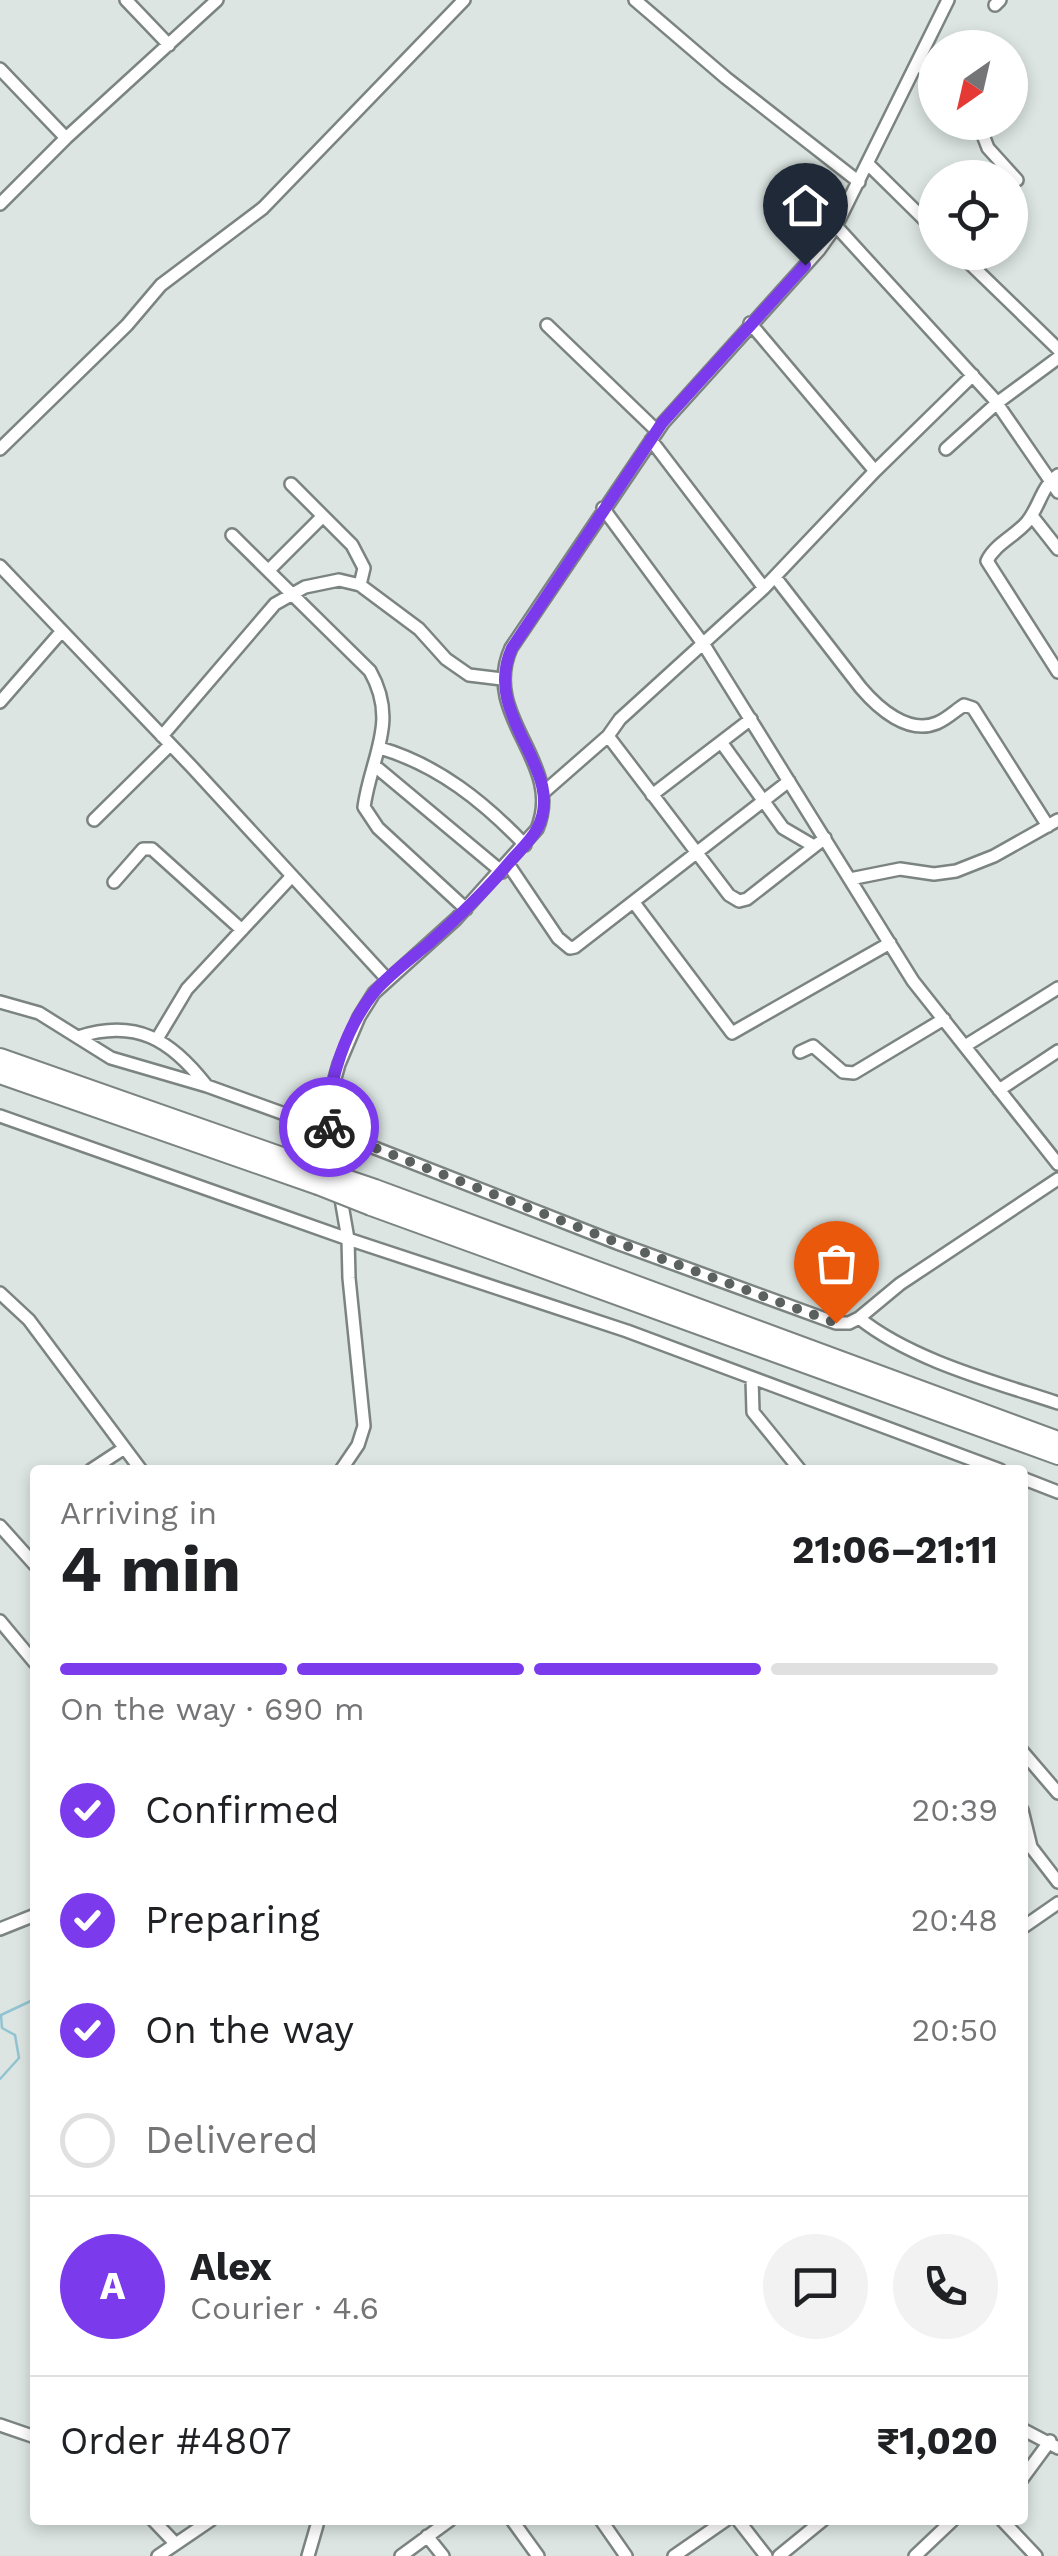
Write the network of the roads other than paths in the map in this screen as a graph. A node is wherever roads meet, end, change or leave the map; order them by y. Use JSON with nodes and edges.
{"nodes":[{"id":1,"x":126,"y":0,"type":"edge"},
{"id":2,"x":217,"y":0,"type":"edge"},
{"id":3,"x":464,"y":0,"type":"edge"},
{"id":4,"x":635,"y":0,"type":"edge"},
{"id":5,"x":948,"y":0,"type":"edge"},
{"id":6,"x":169,"y":45,"type":"junction"},
{"id":7,"x":916,"y":63,"type":"joint"},
{"id":8,"x":0,"y":69,"type":"edge"},
{"id":9,"x":66,"y":138,"type":"junction"},
{"id":10,"x":985,"y":140,"type":"edge"},
{"id":11,"x":999,"y":160,"type":"edge"},
{"id":12,"x":868,"y":164,"type":"junction"},
{"id":13,"x":859,"y":182,"type":"junction"},
{"id":14,"x":0,"y":204,"type":"edge"},
{"id":15,"x":918,"y":213,"type":"edge"},
{"id":16,"x":836,"y":226,"type":"junction"},
{"id":17,"x":977,"y":270,"type":"edge"},
{"id":18,"x":750,"y":323,"type":"junction"},
{"id":19,"x":547,"y":325,"type":"dead end"},
{"id":20,"x":1058,"y":349,"type":"edge"},
{"id":21,"x":1058,"y":358,"type":"edge"},
{"id":22,"x":974,"y":375,"type":"junction"},
{"id":23,"x":997,"y":404,"type":"junction"},
{"id":24,"x":654,"y":435,"type":"junction"},
{"id":25,"x":0,"y":449,"type":"edge"},
{"id":26,"x":946,"y":449,"type":"dead end"},
{"id":27,"x":875,"y":471,"type":"junction"},
{"id":28,"x":1055,"y":482,"type":"edge"},
{"id":29,"x":291,"y":484,"type":"dead end"},
{"id":30,"x":603,"y":508,"type":"junction"},
{"id":31,"x":324,"y":516,"type":"junction"},
{"id":32,"x":1032,"y":516,"type":"junction"},
{"id":33,"x":232,"y":534,"type":"dead end"},
{"id":34,"x":1058,"y":549,"type":"edge"},
{"id":35,"x":0,"y":566,"type":"edge"},
{"id":36,"x":269,"y":570,"type":"junction"},
{"id":37,"x":775,"y":578,"type":"junction"},
{"id":38,"x":360,"y":585,"type":"junction"},
{"id":39,"x":764,"y":588,"type":"junction"},
{"id":40,"x":293,"y":592,"type":"junction"},
{"id":41,"x":62,"y":632,"type":"junction"},
{"id":42,"x":704,"y":645,"type":"junction"},
{"id":43,"x":1058,"y":672,"type":"edge"},
{"id":44,"x":502,"y":679,"type":"junction"},
{"id":45,"x":0,"y":702,"type":"edge"},
{"id":46,"x":751,"y":720,"type":"junction"},
{"id":47,"x":608,"y":736,"type":"junction"},
{"id":48,"x":166,"y":740,"type":"junction"},
{"id":49,"x":722,"y":742,"type":"junction"},
{"id":50,"x":380,"y":748,"type":"junction"},
{"id":51,"x":376,"y":766,"type":"junction"},
{"id":52,"x":789,"y":781,"type":"junction"},
{"id":53,"x":544,"y":792,"type":"junction"},
{"id":54,"x":652,"y":795,"type":"junction"},
{"id":55,"x":765,"y":800,"type":"junction"},
{"id":56,"x":94,"y":820,"type":"dead end"},
{"id":57,"x":1053,"y":823,"type":"edge"},
{"id":58,"x":818,"y":842,"type":"junction"},
{"id":59,"x":524,"y":845,"type":"junction"},
{"id":60,"x":698,"y":855,"type":"junction"},
{"id":61,"x":505,"y":868,"type":"junction"},
{"id":62,"x":292,"y":876,"type":"junction"},
{"id":63,"x":850,"y":880,"type":"junction"},
{"id":64,"x":114,"y":882,"type":"dead end"},
{"id":65,"x":635,"y":904,"type":"junction"},
{"id":66,"x":466,"y":909,"type":"junction"},
{"id":67,"x":242,"y":930,"type":"junction"},
{"id":68,"x":890,"y":943,"type":"junction"},
{"id":69,"x":388,"y":979,"type":"junction"},
{"id":70,"x":1058,"y":988,"type":"edge"},
{"id":71,"x":0,"y":1002,"type":"edge"},
{"id":72,"x":944,"y":1020,"type":"junction"},
{"id":73,"x":78,"y":1037,"type":"junction"},
{"id":74,"x":157,"y":1039,"type":"junction"},
{"id":75,"x":965,"y":1046,"type":"junction"},
{"id":76,"x":1058,"y":1051,"type":"edge"},
{"id":77,"x":800,"y":1052,"type":"dead end"},
{"id":78,"x":0,"y":1058,"type":"edge"},
{"id":79,"x":0,"y":1074,"type":"edge"},
{"id":80,"x":207,"y":1086,"type":"junction"},
{"id":81,"x":999,"y":1090,"type":"junction"},
{"id":82,"x":0,"y":1116,"type":"edge"},
{"id":83,"x":329,"y":1130,"type":"junction"},
{"id":84,"x":1058,"y":1164,"type":"edge"},
{"id":85,"x":320,"y":1178,"type":"junction"},
{"id":86,"x":1058,"y":1179,"type":"edge"},
{"id":87,"x":373,"y":1198,"type":"junction"},
{"id":88,"x":348,"y":1239,"type":"junction"},
{"id":89,"x":0,"y":1293,"type":"edge"},
{"id":90,"x":859,"y":1318,"type":"junction"},
{"id":91,"x":752,"y":1378,"type":"junction"},
{"id":92,"x":1058,"y":1403,"type":"edge"},
{"id":93,"x":1058,"y":1441,"type":"edge"},
{"id":94,"x":123,"y":1449,"type":"junction"},
{"id":95,"x":1058,"y":1455,"type":"edge"},
{"id":96,"x":99,"y":1465,"type":"edge"},
{"id":97,"x":136,"y":1465,"type":"edge"},
{"id":98,"x":344,"y":1465,"type":"edge"},
{"id":99,"x":796,"y":1465,"type":"edge"},
{"id":100,"x":987,"y":1465,"type":"edge"},
{"id":101,"x":1028,"y":1480,"type":"edge"},
{"id":102,"x":1058,"y":1492,"type":"edge"},
{"id":103,"x":0,"y":1526,"type":"edge"},
{"id":104,"x":30,"y":1559,"type":"edge"},
{"id":105,"x":0,"y":1621,"type":"edge"},
{"id":106,"x":30,"y":1657,"type":"edge"},
{"id":107,"x":1028,"y":1758,"type":"edge"},
{"id":108,"x":1058,"y":1793,"type":"edge"},
{"id":109,"x":1028,"y":1835,"type":"edge"},
{"id":110,"x":1058,"y":1882,"type":"edge"},
{"id":111,"x":1058,"y":1902,"type":"edge"},
{"id":112,"x":30,"y":1917,"type":"edge"},
{"id":113,"x":1028,"y":1924,"type":"edge"},
{"id":114,"x":0,"y":1929,"type":"edge"},
{"id":115,"x":0,"y":2425,"type":"edge"},
{"id":116,"x":1028,"y":2432,"type":"edge"},
{"id":117,"x":30,"y":2435,"type":"edge"},
{"id":118,"x":1054,"y":2445,"type":"edge"},
{"id":119,"x":1028,"y":2473,"type":"edge"},
{"id":120,"x":159,"y":2525,"type":"edge"},
{"id":121,"x":203,"y":2525,"type":"edge"},
{"id":122,"x":318,"y":2525,"type":"edge"},
{"id":123,"x":443,"y":2525,"type":"edge"},
{"id":124,"x":516,"y":2525,"type":"edge"},
{"id":125,"x":604,"y":2525,"type":"edge"},
{"id":126,"x":719,"y":2525,"type":"edge"},
{"id":127,"x":742,"y":2525,"type":"edge"},
{"id":128,"x":817,"y":2525,"type":"edge"},
{"id":129,"x":948,"y":2525,"type":"edge"},
{"id":130,"x":1007,"y":2525,"type":"edge"},
{"id":131,"x":427,"y":2536,"type":"junction"},
{"id":132,"x":174,"y":2542,"type":"junction"},
{"id":133,"x":534,"y":2551,"type":"edge"},
{"id":134,"x":676,"y":2555,"type":"edge"},
{"id":135,"x":158,"y":2556,"type":"edge"},
{"id":136,"x":308,"y":2556,"type":"edge"},
{"id":137,"x":401,"y":2556,"type":"edge"},
{"id":138,"x":443,"y":2556,"type":"edge"},
{"id":139,"x":518,"y":2556,"type":"edge"},
{"id":140,"x":626,"y":2556,"type":"edge"},
{"id":141,"x":766,"y":2556,"type":"edge"},
{"id":142,"x":780,"y":2556,"type":"edge"},
{"id":143,"x":915,"y":2556,"type":"edge"},
{"id":144,"x":1036,"y":2556,"type":"edge"}],
"edges":[{"from":1,"to":6,"type":"street"},
{"from":2,"to":6,"type":"street"},
{"from":3,"to":25,"type":"street"},
{"from":4,"to":13,"type":"street"},
{"from":5,"to":7,"type":"street"},
{"from":6,"to":9,"type":"street"},
{"from":7,"to":12,"type":"street"},
{"from":8,"to":9,"type":"street"},
{"from":9,"to":14,"type":"street"},
{"from":10,"to":11,"type":"street"},
{"from":12,"to":13,"type":"street"},
{"from":12,"to":15,"type":"street"},
{"from":13,"to":16,"type":"street"},
{"from":16,"to":18,"type":"street"},
{"from":16,"to":22,"type":"street"},
{"from":17,"to":20,"type":"street"},
{"from":18,"to":24,"type":"street"},
{"from":18,"to":27,"type":"street"},
{"from":19,"to":24,"type":"street"},
{"from":21,"to":23,"type":"street"},
{"from":22,"to":23,"type":"street"},
{"from":22,"to":27,"type":"street"},
{"from":23,"to":26,"type":"street"},
{"from":23,"to":28,"type":"street"},
{"from":24,"to":30,"type":"street"},
{"from":24,"to":39,"type":"street"},
{"from":27,"to":37,"type":"street"},
{"from":28,"to":32,"type":"street"},
{"from":29,"to":31,"type":"street"},
{"from":30,"to":42,"type":"street"},
{"from":30,"to":44,"type":"street"},
{"from":31,"to":36,"type":"street"},
{"from":31,"to":38,"type":"street"},
{"from":32,"to":34,"type":"street"},
{"from":32,"to":43,"type":"street"},
{"from":33,"to":36,"type":"street"},
{"from":35,"to":41,"type":"street"},
{"from":36,"to":40,"type":"street"},
{"from":37,"to":39,"type":"street"},
{"from":37,"to":57,"type":"street"},
{"from":38,"to":40,"type":"street"},
{"from":38,"to":44,"type":"street"},
{"from":39,"to":42,"type":"street"},
{"from":40,"to":48,"type":"street"},
{"from":40,"to":50,"type":"street"},
{"from":41,"to":45,"type":"street"},
{"from":41,"to":48,"type":"street"},
{"from":42,"to":46,"type":"street"},
{"from":42,"to":47,"type":"street"},
{"from":44,"to":53,"type":"street"},
{"from":46,"to":49,"type":"street"},
{"from":46,"to":52,"type":"street"},
{"from":47,"to":53,"type":"street"},
{"from":47,"to":54,"type":"street"},
{"from":48,"to":56,"type":"street"},
{"from":48,"to":62,"type":"street"},
{"from":49,"to":54,"type":"street"},
{"from":49,"to":55,"type":"street"},
{"from":50,"to":51,"type":"street"},
{"from":50,"to":59,"type":"street"},
{"from":51,"to":61,"type":"street"},
{"from":51,"to":66,"type":"street"},
{"from":52,"to":55,"type":"street"},
{"from":52,"to":58,"type":"street"},
{"from":53,"to":59,"type":"street"},
{"from":54,"to":60,"type":"street"},
{"from":55,"to":58,"type":"street"},
{"from":55,"to":60,"type":"street"},
{"from":57,"to":63,"type":"street"},
{"from":58,"to":60,"type":"street"},
{"from":58,"to":63,"type":"street"},
{"from":59,"to":61,"type":"street"},
{"from":60,"to":65,"type":"street"},
{"from":61,"to":65,"type":"street"},
{"from":61,"to":66,"type":"street"},
{"from":62,"to":67,"type":"street"},
{"from":62,"to":69,"type":"street"},
{"from":63,"to":68,"type":"street"},
{"from":64,"to":67,"type":"street"},
{"from":65,"to":68,"type":"street"},
{"from":66,"to":69,"type":"street"},
{"from":67,"to":74,"type":"street"},
{"from":68,"to":72,"type":"street"},
{"from":69,"to":83,"type":"street"},
{"from":70,"to":75,"type":"street"},
{"from":71,"to":73,"type":"street"},
{"from":72,"to":75,"type":"street"},
{"from":72,"to":77,"type":"street"},
{"from":73,"to":74,"type":"street"},
{"from":73,"to":80,"type":"street"},
{"from":74,"to":80,"type":"street"},
{"from":75,"to":81,"type":"street"},
{"from":76,"to":81,"type":"street"},
{"from":78,"to":85,"type":"highway"},
{"from":79,"to":85,"type":"highway"},
{"from":80,"to":83,"type":"street"},
{"from":81,"to":84,"type":"street"},
{"from":82,"to":88,"type":"street"},
{"from":83,"to":88,"type":"street"},
{"from":83,"to":90,"type":"street"},
{"from":85,"to":87,"type":"highway","bridge":true},
{"from":86,"to":90,"type":"street"},
{"from":87,"to":93,"type":"highway"},
{"from":87,"to":95,"type":"highway"},
{"from":88,"to":91,"type":"street"},
{"from":88,"to":98,"type":"street"},
{"from":89,"to":94,"type":"street"},
{"from":90,"to":92,"type":"street"},
{"from":91,"to":99,"type":"street"},
{"from":91,"to":100,"type":"street"},
{"from":94,"to":96,"type":"street"},
{"from":94,"to":97,"type":"street"},
{"from":101,"to":102,"type":"street"},
{"from":103,"to":104,"type":"street"},
{"from":105,"to":106,"type":"street"},
{"from":107,"to":108,"type":"street"},
{"from":109,"to":110,"type":"street"},
{"from":111,"to":113,"type":"street"},
{"from":112,"to":114,"type":"street"},
{"from":115,"to":117,"type":"street"},
{"from":116,"to":118,"type":"street"},
{"from":118,"to":119,"type":"street"},
{"from":120,"to":132,"type":"street"},
{"from":121,"to":132,"type":"street"},
{"from":122,"to":136,"type":"street"},
{"from":123,"to":131,"type":"street"},
{"from":124,"to":133,"type":"street"},
{"from":125,"to":140,"type":"street"},
{"from":126,"to":134,"type":"street"},
{"from":127,"to":141,"type":"street"},
{"from":128,"to":142,"type":"street"},
{"from":129,"to":143,"type":"street"},
{"from":130,"to":144,"type":"street"},
{"from":131,"to":137,"type":"street"},
{"from":131,"to":138,"type":"street"},
{"from":132,"to":135,"type":"street"},
{"from":133,"to":139,"type":"street"}]}
